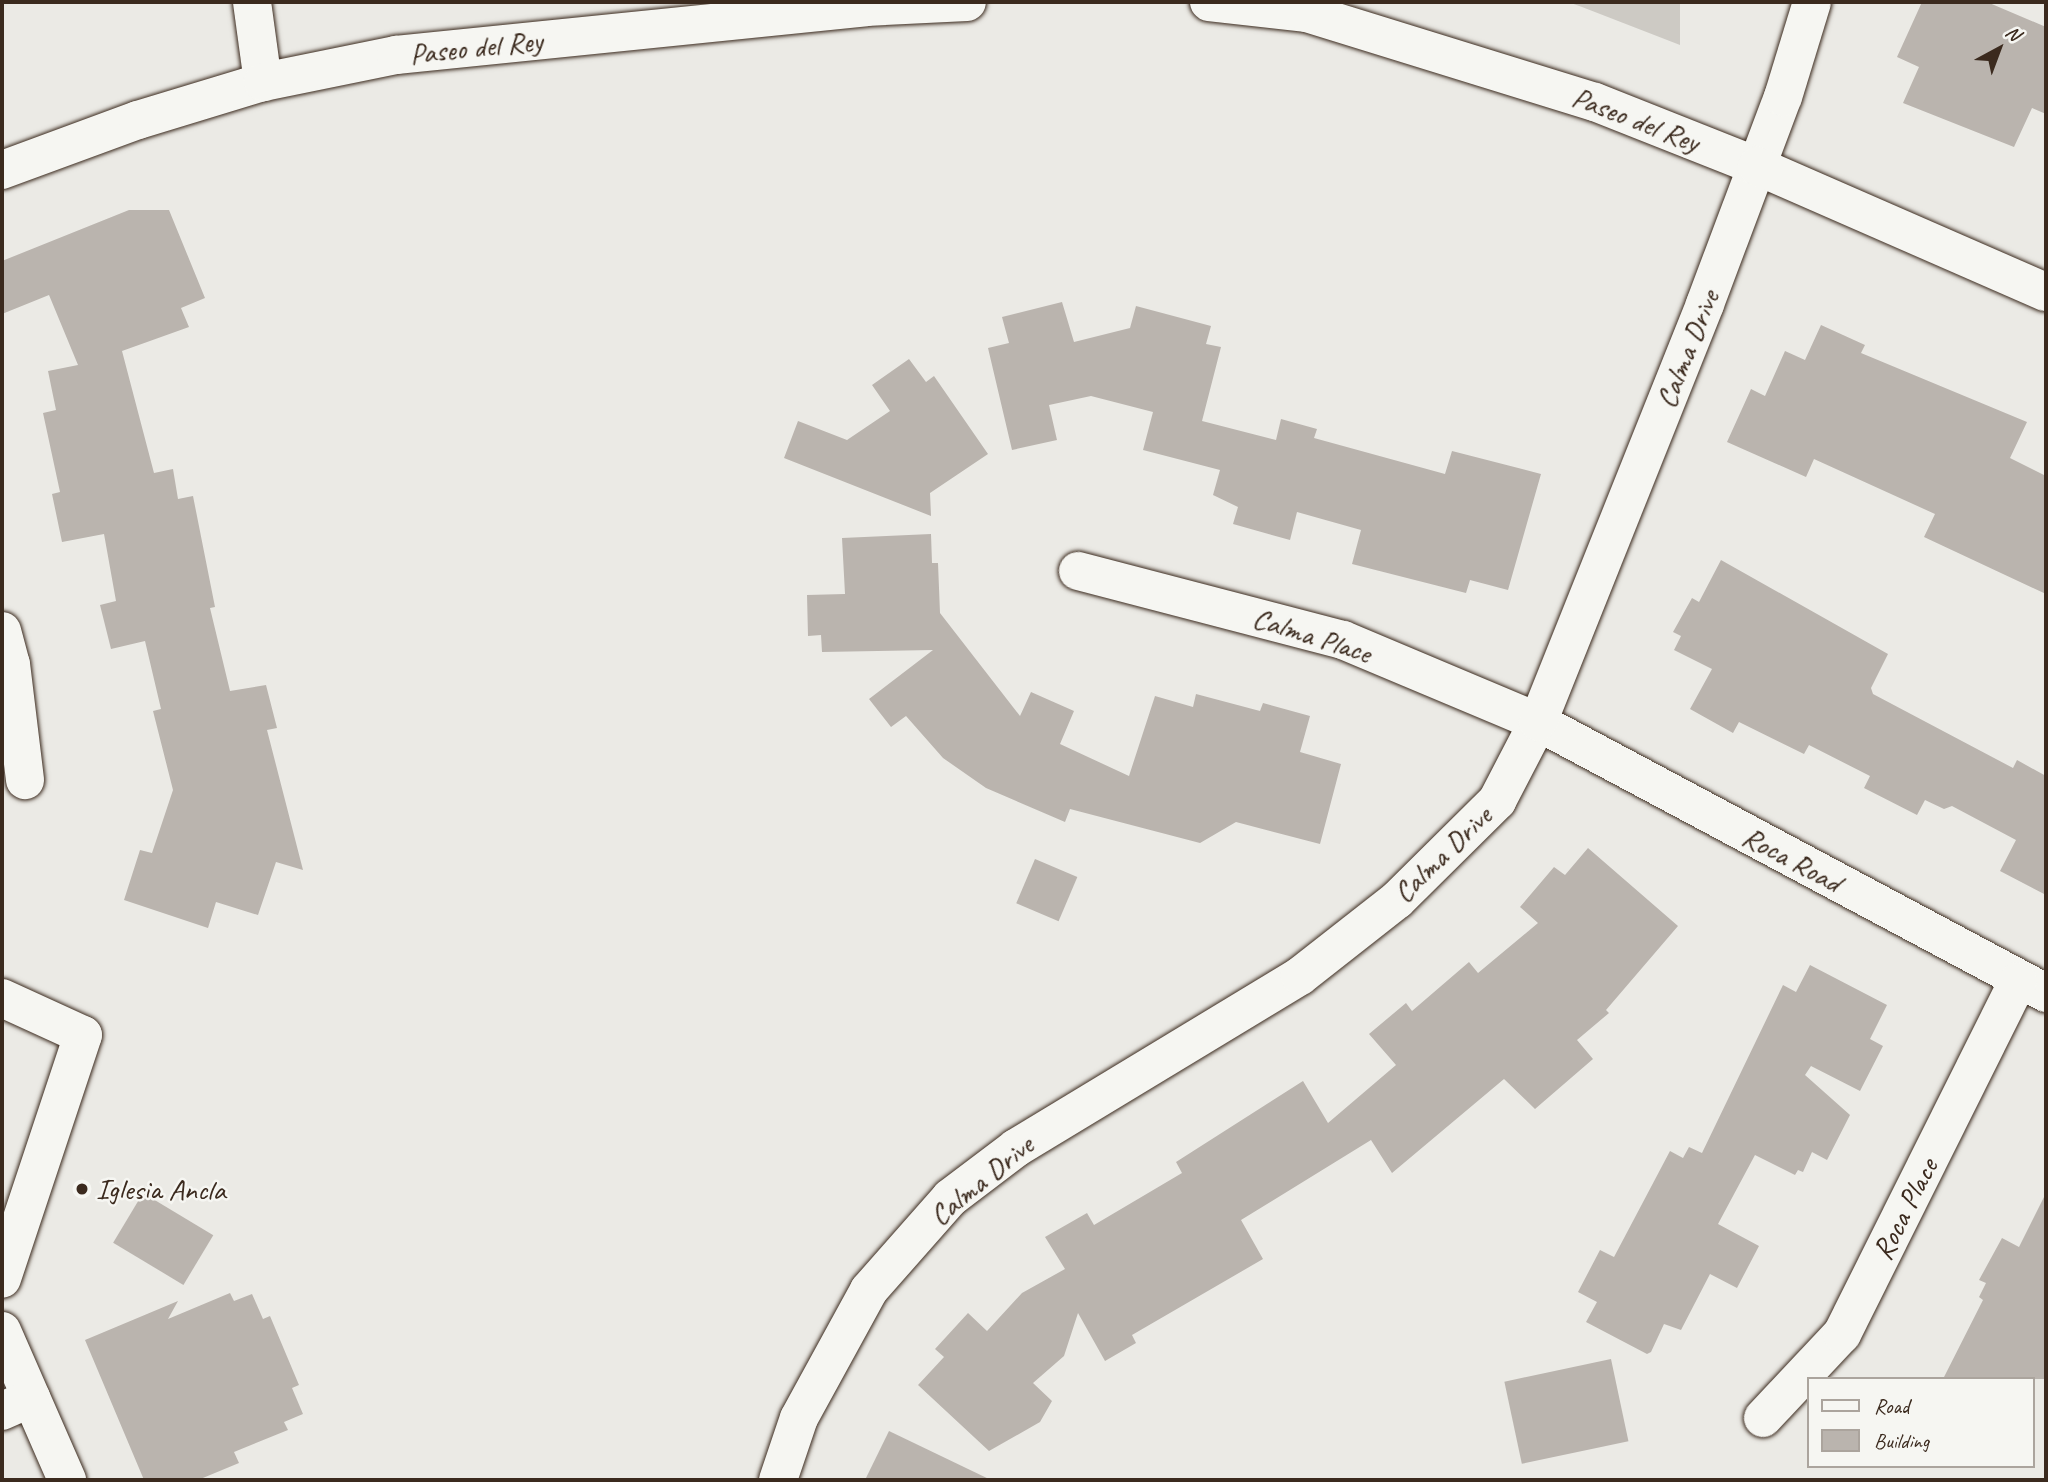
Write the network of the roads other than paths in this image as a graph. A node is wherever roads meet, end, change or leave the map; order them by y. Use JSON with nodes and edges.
{"nodes":[{"id":1,"x":251,"y":2,"type":"edge"},
{"id":2,"x":967,"y":2,"type":"edge"},
{"id":3,"x":1209,"y":2,"type":"edge"},
{"id":4,"x":1812,"y":2,"type":"edge"},
{"id":5,"x":263,"y":82,"type":"junction"},
{"id":6,"x":1757,"y":166,"type":"junction"},
{"id":7,"x":2,"y":170,"type":"edge"},
{"id":8,"x":2046,"y":292,"type":"edge"},
{"id":9,"x":1078,"y":571,"type":"dead end"},
{"id":10,"x":2,"y":631,"type":"edge"},
{"id":11,"x":1538,"y":722,"type":"junction"},
{"id":12,"x":25,"y":780,"type":"dead end"},
{"id":13,"x":2032,"y":987,"type":"edge"},
{"id":14,"x":2,"y":998,"type":"edge"},
{"id":15,"x":2,"y":1279,"type":"edge"},
{"id":16,"x":2,"y":1331,"type":"edge"},
{"id":17,"x":16,"y":1404,"type":"edge"},
{"id":18,"x":1763,"y":1418,"type":"dead end"},
{"id":19,"x":67,"y":1480,"type":"edge"},
{"id":20,"x":778,"y":1480,"type":"edge"}],
"edges":[{"from":1,"to":5,"type":"street"},
{"from":2,"to":5,"type":"street","name":"Paseo del Rey"},
{"from":3,"to":6,"type":"street","name":"Paseo del Rey"},
{"from":4,"to":6,"type":"street","name":"Calma Drive"},
{"from":5,"to":7,"type":"street","name":"Paseo del Rey"},
{"from":6,"to":8,"type":"street","name":"Paseo del Rey"},
{"from":6,"to":11,"type":"street","name":"Calma Drive"},
{"from":9,"to":11,"type":"street","name":"Calma Place"},
{"from":10,"to":12,"type":"street"},
{"from":11,"to":13,"type":"street","name":"Roca Road"},
{"from":11,"to":20,"type":"street","name":"Calma Drive"},
{"from":13,"to":18,"type":"street","name":"Roca Place"},
{"from":14,"to":15,"type":"street"},
{"from":16,"to":17,"type":"street"},
{"from":17,"to":19,"type":"street"}]}
